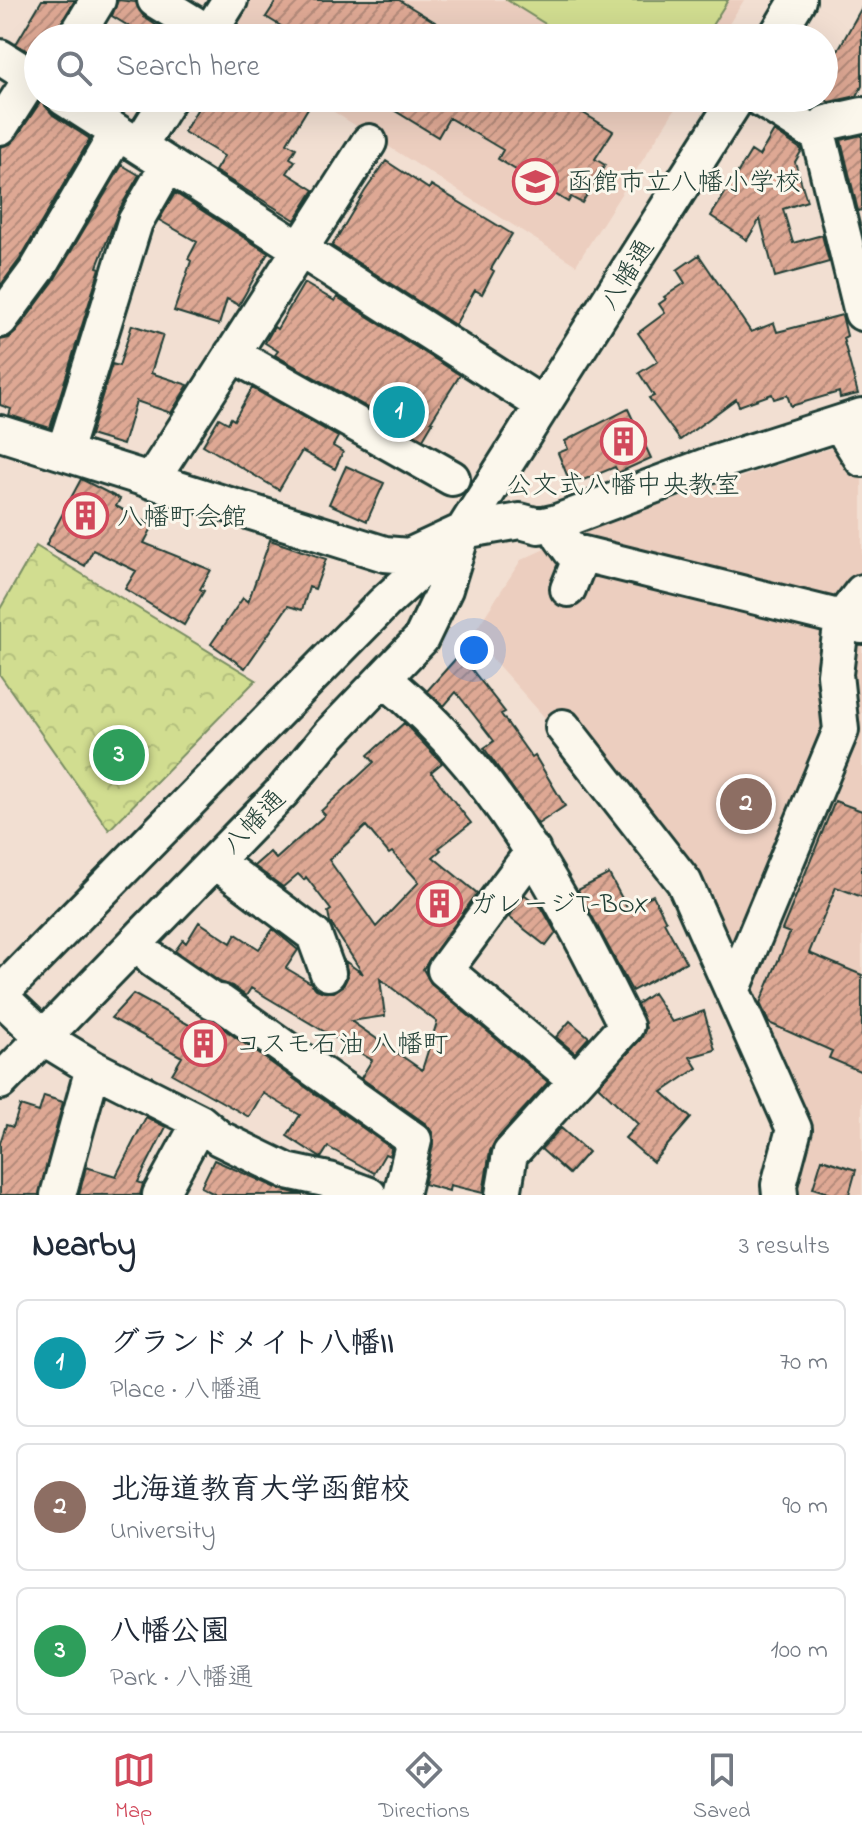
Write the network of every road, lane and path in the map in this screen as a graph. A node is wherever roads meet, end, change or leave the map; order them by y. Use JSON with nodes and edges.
{"nodes":[{"id":1,"x":98,"y":0,"type":"edge"},
{"id":2,"x":155,"y":0,"type":"edge"},
{"id":3,"x":230,"y":0,"type":"edge"},
{"id":4,"x":798,"y":0,"type":"edge"},
{"id":5,"x":83,"y":24,"type":"edge"},
{"id":6,"x":190,"y":24,"type":"edge"},
{"id":7,"x":215,"y":24,"type":"edge"},
{"id":8,"x":783,"y":24,"type":"edge"},
{"id":9,"x":0,"y":57,"type":"edge"},
{"id":10,"x":24,"y":72,"type":"edge"},
{"id":11,"x":24,"y":94,"type":"edge"},
{"id":12,"x":85,"y":112,"type":"edge"},
{"id":13,"x":155,"y":112,"type":"edge"},
{"id":14,"x":728,"y":112,"type":"edge"},
{"id":15,"x":781,"y":112,"type":"edge"},
{"id":16,"x":862,"y":115,"type":"edge"},
{"id":17,"x":0,"y":127,"type":"edge"},
{"id":18,"x":819,"y":136,"type":"junction"},
{"id":19,"x":128,"y":140,"type":"junction"},
{"id":20,"x":369,"y":142,"type":"dead end"},
{"id":21,"x":168,"y":165,"type":"junction"},
{"id":22,"x":300,"y":249,"type":"junction"},
{"id":23,"x":862,"y":313,"type":"edge"},
{"id":24,"x":0,"y":320,"type":"edge"},
{"id":25,"x":232,"y":354,"type":"junction"},
{"id":26,"x":543,"y":405,"type":"junction"},
{"id":27,"x":853,"y":419,"type":"edge"},
{"id":28,"x":0,"y":433,"type":"edge"},
{"id":29,"x":68,"y":439,"type":"dead end"},
{"id":30,"x":862,"y":459,"type":"edge"},
{"id":31,"x":452,"y":478,"type":"dead end"},
{"id":32,"x":151,"y":481,"type":"junction"},
{"id":33,"x":557,"y":522,"type":"junction"},
{"id":34,"x":463,"y":531,"type":"junction"},
{"id":35,"x":582,"y":554,"type":"junction"},
{"id":36,"x":568,"y":589,"type":"dead end"},
{"id":37,"x":855,"y":612,"type":"edge"},
{"id":38,"x":384,"y":679,"type":"junction"},
{"id":39,"x":563,"y":727,"type":"dead end"},
{"id":40,"x":851,"y":730,"type":"edge"},
{"id":41,"x":533,"y":851,"type":"junction"},
{"id":42,"x":215,"y":861,"type":"junction"},
{"id":43,"x":153,"y":960,"type":"dead end"},
{"id":44,"x":328,"y":973,"type":"dead end"},
{"id":45,"x":733,"y":989,"type":"junction"},
{"id":46,"x":0,"y":995,"type":"edge"},
{"id":47,"x":44,"y":1038,"type":"junction"},
{"id":48,"x":93,"y":1068,"type":"junction"},
{"id":49,"x":576,"y":1080,"type":"junction"},
{"id":50,"x":0,"y":1082,"type":"edge"},
{"id":51,"x":200,"y":1122,"type":"junction"},
{"id":52,"x":58,"y":1195,"type":"edge"},
{"id":53,"x":160,"y":1195,"type":"edge"},
{"id":54,"x":369,"y":1195,"type":"edge"},
{"id":55,"x":401,"y":1195,"type":"edge"},
{"id":56,"x":503,"y":1195,"type":"edge"},
{"id":57,"x":780,"y":1195,"type":"edge"}],
"edges":[{"from":1,"to":5,"type":"street"},
{"from":2,"to":6,"type":"street"},
{"from":3,"to":7,"type":"street"},
{"from":4,"to":8,"type":"street"},
{"from":9,"to":10,"type":"street"},
{"from":11,"to":17,"type":"street"},
{"from":12,"to":19,"type":"street"},
{"from":13,"to":19,"type":"street"},
{"from":14,"to":26,"type":"street","name":"八幡通"},
{"from":15,"to":18,"type":"street"},
{"from":16,"to":18,"type":"street"},
{"from":18,"to":23,"type":"street"},
{"from":19,"to":21,"type":"street"},
{"from":19,"to":24,"type":"street"},
{"from":20,"to":22,"type":"street"},
{"from":21,"to":22,"type":"street"},
{"from":21,"to":29,"type":"street"},
{"from":22,"to":25,"type":"street"},
{"from":22,"to":26,"type":"street"},
{"from":25,"to":31,"type":"street"},
{"from":25,"to":32,"type":"street"},
{"from":26,"to":34,"type":"street","name":"八幡通"},
{"from":27,"to":30,"type":"street"},
{"from":27,"to":33,"type":"street"},
{"from":28,"to":32,"type":"street"},
{"from":32,"to":34,"type":"street"},
{"from":33,"to":34,"type":"street"},
{"from":33,"to":35,"type":"street"},
{"from":34,"to":38,"type":"street","name":"八幡通"},
{"from":34,"to":46,"type":"street","name":"八幡通"},
{"from":35,"to":36,"type":"street"},
{"from":35,"to":37,"type":"street"},
{"from":37,"to":40,"type":"street"},
{"from":38,"to":41,"type":"street"},
{"from":38,"to":42,"type":"street","name":"八幡通"},
{"from":39,"to":45,"type":"street"},
{"from":40,"to":45,"type":"street"},
{"from":41,"to":49,"type":"street"},
{"from":41,"to":49,"type":"street"},
{"from":42,"to":44,"type":"street"},
{"from":42,"to":47,"type":"street","name":"八幡通"},
{"from":43,"to":55,"type":"street"},
{"from":45,"to":57,"type":"street"},
{"from":46,"to":47,"type":"street"},
{"from":47,"to":48,"type":"street"},
{"from":47,"to":50,"type":"street","name":"八幡通"},
{"from":48,"to":51,"type":"street"},
{"from":48,"to":52,"type":"street"},
{"from":49,"to":56,"type":"street"},
{"from":51,"to":53,"type":"street"},
{"from":51,"to":54,"type":"street"}]}
